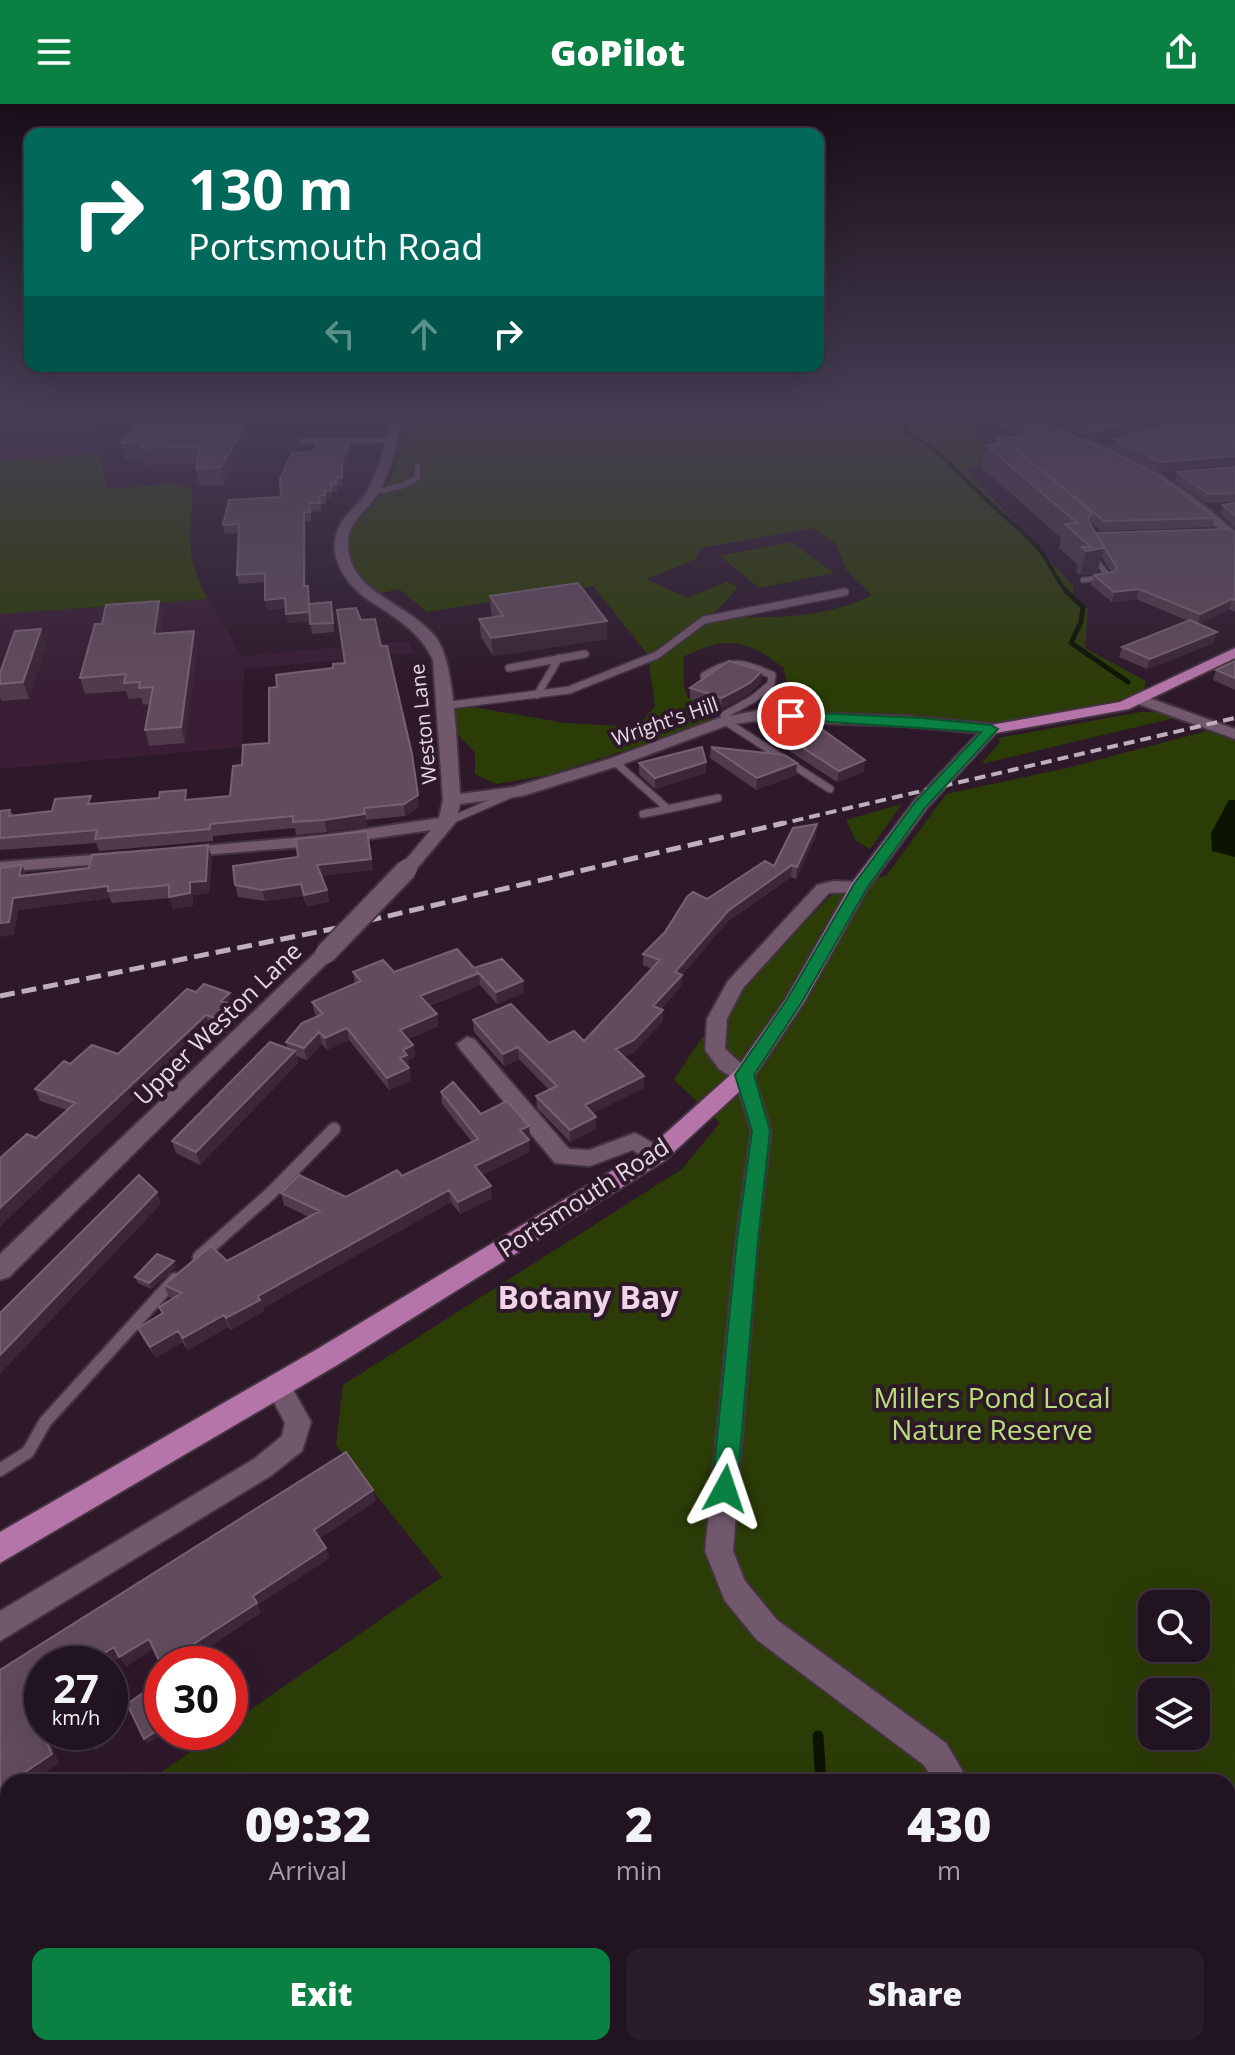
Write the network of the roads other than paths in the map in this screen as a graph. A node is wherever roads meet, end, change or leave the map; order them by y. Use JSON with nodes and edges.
{"nodes":[{"id":1,"x":362,"y":505,"type":"edge"},
{"id":2,"x":1200,"y":505,"type":"edge"},
{"id":3,"x":1220,"y":508,"type":"edge"},
{"id":4,"x":1205,"y":509,"type":"junction"},
{"id":5,"x":1215,"y":533,"type":"edge"},
{"id":6,"x":1232,"y":535,"type":"edge"},
{"id":7,"x":1089,"y":549,"type":"edge"},
{"id":8,"x":1083,"y":580,"type":"edge"},
{"id":9,"x":845,"y":592,"type":"dead end"},
{"id":10,"x":1235,"y":652,"type":"edge"},
{"id":11,"x":585,"y":654,"type":"dead end"},
{"id":12,"x":559,"y":658,"type":"junction"},
{"id":13,"x":509,"y":668,"type":"dead end"},
{"id":14,"x":704,"y":676,"type":"edge"},
{"id":15,"x":537,"y":695,"type":"junction"},
{"id":16,"x":1138,"y":699,"type":"junction"},
{"id":17,"x":442,"y":706,"type":"junction"},
{"id":18,"x":725,"y":721,"type":"junction"},
{"id":19,"x":991,"y":729,"type":"junction"},
{"id":20,"x":1235,"y":734,"type":"edge"},
{"id":21,"x":615,"y":762,"type":"junction"},
{"id":22,"x":830,"y":789,"type":"dead end"},
{"id":23,"x":516,"y":792,"type":"junction"},
{"id":24,"x":718,"y":798,"type":"dead end"},
{"id":25,"x":452,"y":800,"type":"junction"},
{"id":26,"x":668,"y":809,"type":"junction"},
{"id":27,"x":643,"y":814,"type":"dead end"},
{"id":28,"x":447,"y":822,"type":"junction"},
{"id":29,"x":166,"y":854,"type":"edge"},
{"id":30,"x":133,"y":857,"type":"edge"},
{"id":31,"x":0,"y":867,"type":"edge"},
{"id":32,"x":859,"y":887,"type":"junction"},
{"id":33,"x":467,"y":1044,"type":"dead end"},
{"id":34,"x":744,"y":1075,"type":"junction"},
{"id":35,"x":334,"y":1129,"type":"dead end"},
{"id":36,"x":656,"y":1155,"type":"junction"},
{"id":37,"x":0,"y":1270,"type":"edge"},
{"id":38,"x":277,"y":1385,"type":"junction"},
{"id":39,"x":0,"y":1470,"type":"edge"},
{"id":40,"x":0,"y":1548,"type":"edge"},
{"id":41,"x":0,"y":1627,"type":"edge"},
{"id":42,"x":948,"y":1774,"type":"edge"}],
"edges":[{"from":1,"to":17,"type":"street","name":"Weston Lane"},
{"from":2,"to":4,"type":"street"},
{"from":3,"to":4,"type":"street"},
{"from":4,"to":6,"type":"street"},
{"from":5,"to":6,"type":"street"},
{"from":7,"to":8,"type":"lane"},
{"from":9,"to":15,"type":"lane"},
{"from":10,"to":16,"type":"main road"},
{"from":11,"to":12,"type":"lane"},
{"from":12,"to":13,"type":"lane"},
{"from":12,"to":15,"type":"lane"},
{"from":14,"to":18,"type":"lane"},
{"from":15,"to":17,"type":"lane"},
{"from":16,"to":19,"type":"main road"},
{"from":16,"to":20,"type":"street"},
{"from":17,"to":25,"type":"street","name":"Weston Lane"},
{"from":18,"to":19,"type":"street","name":"Wright's Hill"},
{"from":18,"to":21,"type":"street","name":"Wright's Hill"},
{"from":18,"to":22,"type":"lane"},
{"from":19,"to":32,"type":"main road","name":"Portsmouth Road"},
{"from":21,"to":23,"type":"street","name":"Wright's Hill"},
{"from":21,"to":26,"type":"lane"},
{"from":23,"to":25,"type":"street","name":"Wright's Hill"},
{"from":23,"to":28,"type":"lane"},
{"from":24,"to":26,"type":"lane"},
{"from":25,"to":28,"type":"street","name":"Upper Weston Lane"},
{"from":26,"to":27,"type":"lane"},
{"from":28,"to":29,"type":"street"},
{"from":28,"to":37,"type":"street","name":"Upper Weston Lane","bridge":true},
{"from":30,"to":31,"type":"street"},
{"from":32,"to":34,"type":"main road","name":"Portsmouth Road"},
{"from":32,"to":34,"type":"street"},
{"from":33,"to":36,"type":"street"},
{"from":34,"to":36,"type":"main road","name":"Portsmouth Road"},
{"from":34,"to":42,"type":"street"},
{"from":35,"to":39,"type":"lane"},
{"from":36,"to":38,"type":"main road","name":"Portsmouth Road"},
{"from":38,"to":40,"type":"main road","name":"Portsmouth Road"},
{"from":38,"to":41,"type":"street"}]}
